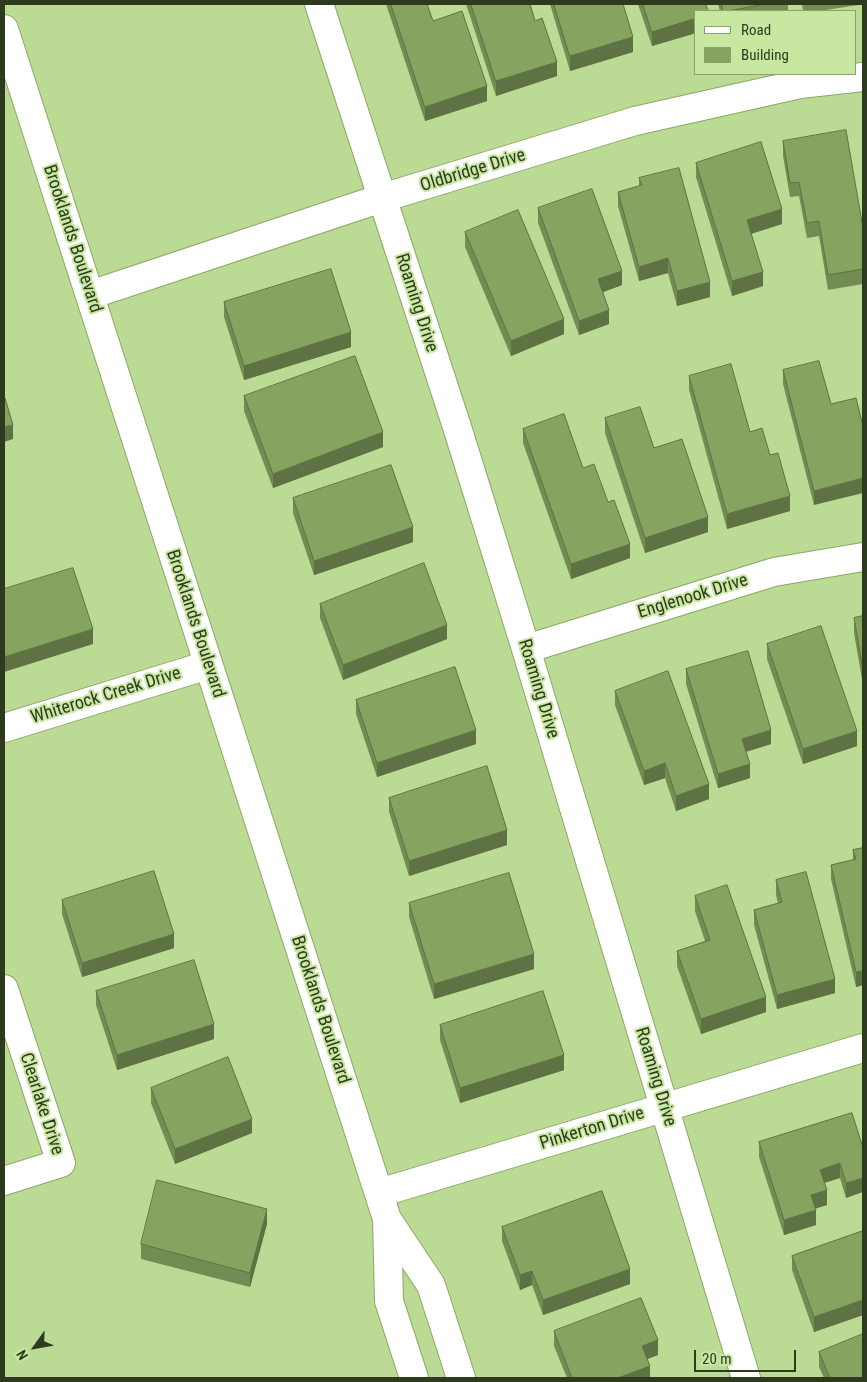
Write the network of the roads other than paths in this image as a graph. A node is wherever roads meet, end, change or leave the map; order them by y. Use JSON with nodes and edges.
{"nodes":[{"id":1,"x":319,"y":4,"type":"edge"},
{"id":2,"x":4,"y":29,"type":"edge"},
{"id":3,"x":863,"y":77,"type":"edge"},
{"id":4,"x":382,"y":198,"type":"junction"},
{"id":5,"x":90,"y":295,"type":"junction"},
{"id":6,"x":863,"y":557,"type":"edge"},
{"id":7,"x":526,"y":649,"type":"junction"},
{"id":8,"x":208,"y":665,"type":"junction"},
{"id":9,"x":4,"y":728,"type":"edge"},
{"id":10,"x":4,"y":989,"type":"edge"},
{"id":11,"x":863,"y":1048,"type":"edge"},
{"id":12,"x":664,"y":1107,"type":"junction"},
{"id":13,"x":4,"y":1181,"type":"edge"},
{"id":14,"x":379,"y":1193,"type":"junction"},
{"id":15,"x":387,"y":1219,"type":"junction"},
{"id":16,"x":414,"y":1378,"type":"edge"},
{"id":17,"x":461,"y":1378,"type":"edge"},
{"id":18,"x":746,"y":1378,"type":"edge"}],
"edges":[{"from":1,"to":4,"type":"street","name":"Roaming Drive"},
{"from":2,"to":5,"type":"street","name":"Brooklands Boulevard"},
{"from":3,"to":4,"type":"street","name":"Oldbridge Drive"},
{"from":4,"to":5,"type":"street","name":"Oldbridge Drive"},
{"from":4,"to":7,"type":"street","name":"Roaming Drive"},
{"from":5,"to":8,"type":"street","name":"Brooklands Boulevard"},
{"from":6,"to":7,"type":"street","name":"Englenook Drive"},
{"from":7,"to":12,"type":"street","name":"Roaming Drive"},
{"from":8,"to":9,"type":"street","name":"Whiterock Creek Drive"},
{"from":8,"to":14,"type":"street","name":"Brooklands Boulevard"},
{"from":10,"to":13,"type":"street","name":"Clearlake Drive"},
{"from":11,"to":12,"type":"street","name":"Pinkerton Drive"},
{"from":12,"to":14,"type":"street","name":"Pinkerton Drive"},
{"from":12,"to":18,"type":"street","name":"Roaming Drive"},
{"from":14,"to":15,"type":"street","name":"Brooklands Boulevard"},
{"from":15,"to":16,"type":"street","name":"Brooklands Boulevard"},
{"from":15,"to":17,"type":"street","name":"Brooklands Boulevard"}]}
